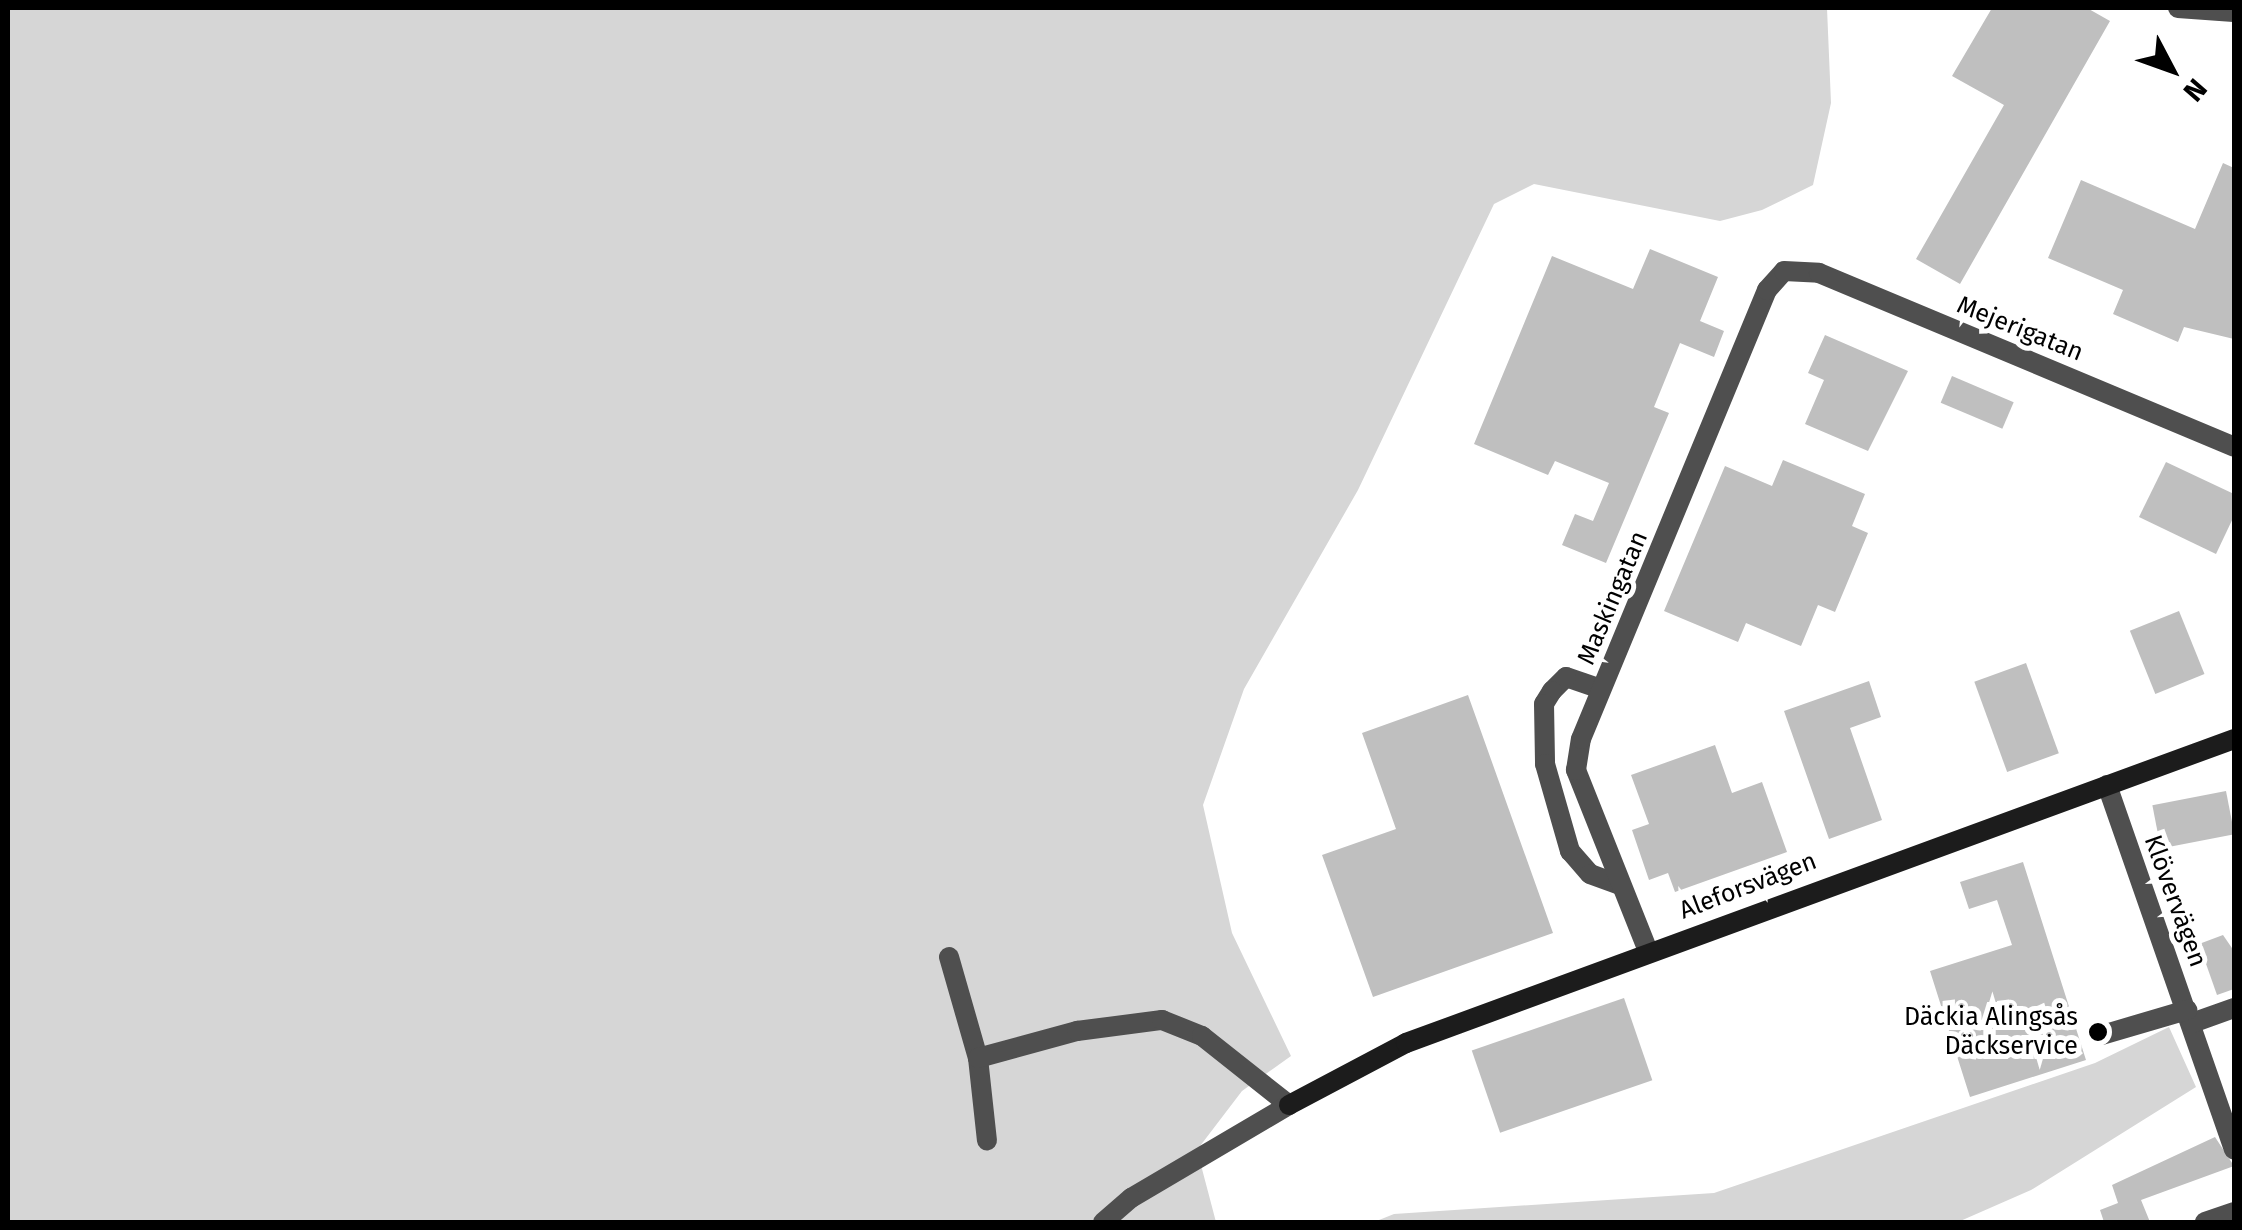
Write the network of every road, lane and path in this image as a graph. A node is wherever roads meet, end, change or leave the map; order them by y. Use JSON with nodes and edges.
{"nodes":[{"id":1,"x":2178,"y":8,"type":"edge"},
{"id":2,"x":2234,"y":12,"type":"edge"},
{"id":3,"x":1784,"y":271,"type":"joint"},
{"id":4,"x":2234,"y":447,"type":"edge"},
{"id":5,"x":1602,"y":689,"type":"junction"},
{"id":6,"x":2234,"y":739,"type":"edge"},
{"id":7,"x":2107,"y":785,"type":"junction"},
{"id":8,"x":1621,"y":885,"type":"junction"},
{"id":9,"x":1648,"y":950,"type":"junction"},
{"id":10,"x":949,"y":957,"type":"dead end"},
{"id":11,"x":2234,"y":1008,"type":"edge"},
{"id":12,"x":2190,"y":1016,"type":"junction"},
{"id":13,"x":2102,"y":1034,"type":"dead end"},
{"id":14,"x":978,"y":1058,"type":"junction"},
{"id":15,"x":1290,"y":1105,"type":"junction"},
{"id":16,"x":987,"y":1141,"type":"dead end"},
{"id":17,"x":2234,"y":1149,"type":"edge"},
{"id":18,"x":2234,"y":1212,"type":"edge"},
{"id":19,"x":1103,"y":1222,"type":"edge"},
{"id":20,"x":2205,"y":1222,"type":"edge"}],
"edges":[{"from":1,"to":2,"type":"street"},
{"from":3,"to":4,"type":"street","name":"Mejerigatan"},
{"from":3,"to":5,"type":"street","name":"Maskingatan"},
{"from":5,"to":8,"type":"street","name":"Maskingatan"},
{"from":5,"to":8,"type":"street"},
{"from":6,"to":7,"type":"street","name":"Aleforsvägen"},
{"from":7,"to":9,"type":"street","name":"Aleforsvägen"},
{"from":7,"to":12,"type":"street","name":"Klövervägen"},
{"from":8,"to":9,"type":"street","name":"Maskingatan"},
{"from":9,"to":15,"type":"street","name":"Aleforsvägen"},
{"from":10,"to":14,"type":"street"},
{"from":11,"to":12,"type":"street"},
{"from":12,"to":13,"type":"street"},
{"from":12,"to":17,"type":"street","name":"Klövervägen"},
{"from":14,"to":15,"type":"street"},
{"from":14,"to":16,"type":"street"},
{"from":15,"to":19,"type":"street","name":"Aleforsvägen"},
{"from":18,"to":20,"type":"street"}]}
